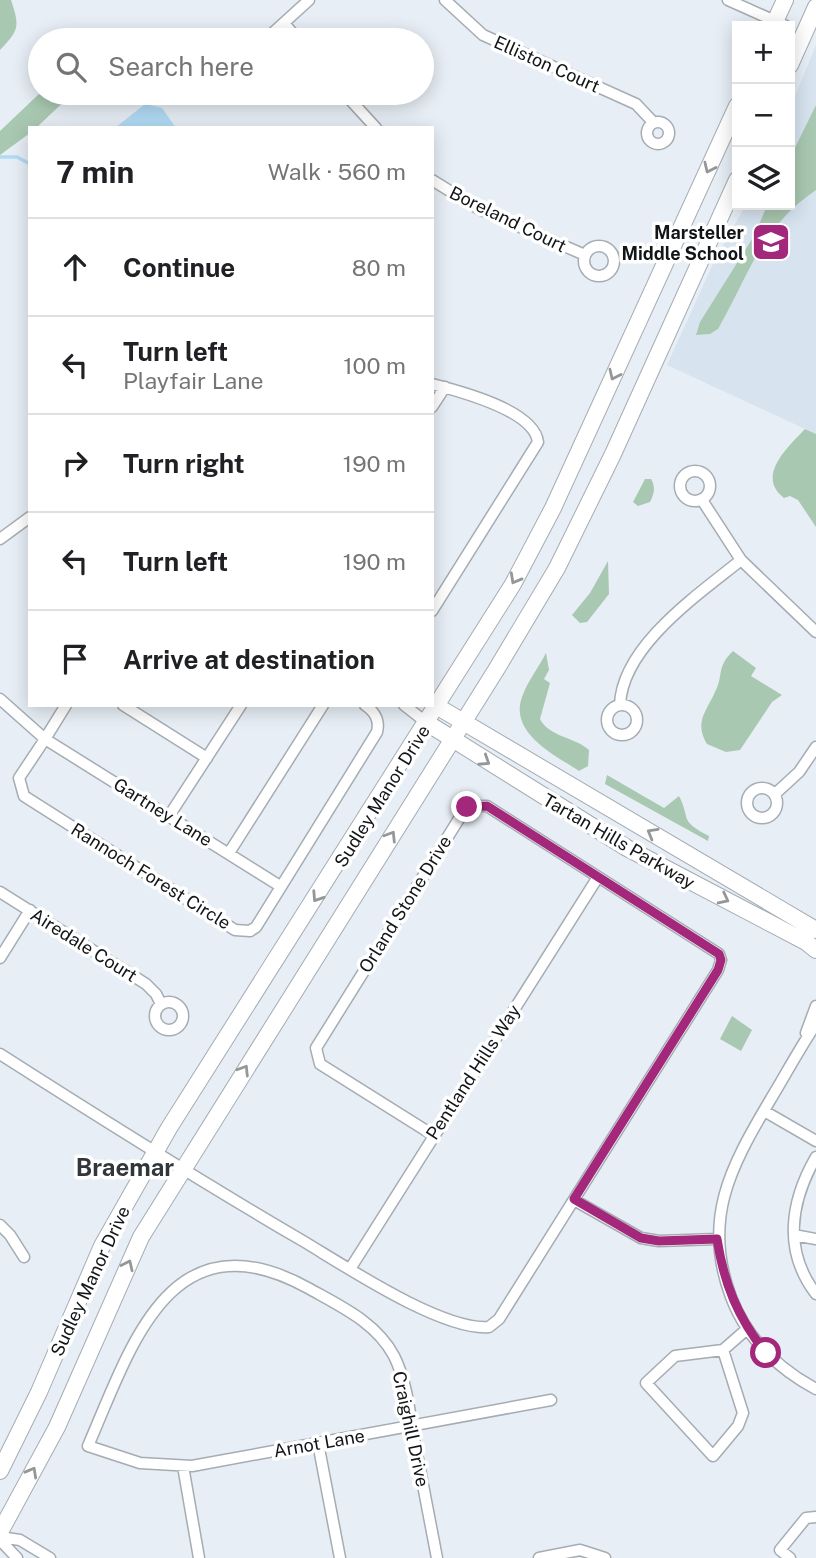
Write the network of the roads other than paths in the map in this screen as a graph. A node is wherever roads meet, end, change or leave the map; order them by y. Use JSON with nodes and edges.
{"nodes":[{"id":1,"x":309,"y":0,"type":"edge"},
{"id":2,"x":445,"y":0,"type":"edge"},
{"id":3,"x":728,"y":0,"type":"edge"},
{"id":4,"x":785,"y":0,"type":"edge"},
{"id":5,"x":816,"y":7,"type":"edge"},
{"id":6,"x":773,"y":21,"type":"edge"},
{"id":7,"x":786,"y":21,"type":"edge"},
{"id":8,"x":795,"y":21,"type":"edge"},
{"id":9,"x":284,"y":23,"type":"junction"},
{"id":10,"x":278,"y":28,"type":"edge"},
{"id":11,"x":288,"y":28,"type":"edge"},
{"id":12,"x":355,"y":105,"type":"edge"},
{"id":13,"x":732,"y":117,"type":"edge"},
{"id":14,"x":653,"y":122,"type":"dead end"},
{"id":15,"x":374,"y":126,"type":"edge"},
{"id":16,"x":434,"y":181,"type":"edge"},
{"id":17,"x":732,"y":191,"type":"edge"},
{"id":18,"x":585,"y":255,"type":"dead end"},
{"id":19,"x":434,"y":384,"type":"edge"},
{"id":20,"x":445,"y":387,"type":"junction"},
{"id":21,"x":434,"y":404,"type":"edge"},
{"id":22,"x":702,"y":500,"type":"dead end"},
{"id":23,"x":28,"y":518,"type":"edge"},
{"id":24,"x":0,"y":539,"type":"edge"},
{"id":25,"x":741,"y":560,"type":"junction"},
{"id":26,"x":434,"y":608,"type":"edge"},
{"id":27,"x":816,"y":632,"type":"edge"},
{"id":28,"x":0,"y":699,"type":"edge"},
{"id":29,"x":435,"y":705,"type":"edge"},
{"id":30,"x":620,"y":705,"type":"dead end"},
{"id":31,"x":65,"y":707,"type":"edge"},
{"id":32,"x":125,"y":707,"type":"edge"},
{"id":33,"x":240,"y":707,"type":"edge"},
{"id":34,"x":322,"y":707,"type":"edge"},
{"id":35,"x":368,"y":707,"type":"edge"},
{"id":36,"x":407,"y":707,"type":"edge"},
{"id":37,"x":428,"y":723,"type":"junction"},
{"id":38,"x":463,"y":723,"type":"junction"},
{"id":39,"x":45,"y":739,"type":"junction"},
{"id":40,"x":452,"y":740,"type":"junction"},
{"id":41,"x":816,"y":747,"type":"edge"},
{"id":42,"x":206,"y":758,"type":"junction"},
{"id":43,"x":775,"y":794,"type":"dead end"},
{"id":44,"x":169,"y":816,"type":"junction"},
{"id":45,"x":229,"y":853,"type":"junction"},
{"id":46,"x":598,"y":877,"type":"junction"},
{"id":47,"x":280,"y":886,"type":"junction"},
{"id":48,"x":0,"y":892,"type":"edge"},
{"id":49,"x":30,"y":910,"type":"junction"},
{"id":50,"x":816,"y":930,"type":"edge"},
{"id":51,"x":816,"y":950,"type":"edge"},
{"id":52,"x":0,"y":958,"type":"edge"},
{"id":53,"x":161,"y":1004,"type":"dead end"},
{"id":54,"x":816,"y":1006,"type":"edge"},
{"id":55,"x":816,"y":1024,"type":"edge"},
{"id":56,"x":804,"y":1042,"type":"junction"},
{"id":57,"x":0,"y":1054,"type":"edge"},
{"id":58,"x":764,"y":1111,"type":"junction"},
{"id":59,"x":433,"y":1135,"type":"junction"},
{"id":60,"x":816,"y":1141,"type":"edge"},
{"id":61,"x":155,"y":1153,"type":"junction"},
{"id":62,"x":816,"y":1157,"type":"edge"},
{"id":63,"x":181,"y":1170,"type":"junction"},
{"id":64,"x":574,"y":1199,"type":"junction"},
{"id":65,"x":0,"y":1225,"type":"edge"},
{"id":66,"x":794,"y":1235,"type":"junction"},
{"id":67,"x":717,"y":1239,"type":"junction"},
{"id":68,"x":816,"y":1239,"type":"edge"},
{"id":69,"x":24,"y":1257,"type":"dead end"},
{"id":70,"x":351,"y":1269,"type":"junction"},
{"id":71,"x":816,"y":1294,"type":"edge"},
{"id":72,"x":747,"y":1329,"type":"junction"},
{"id":73,"x":723,"y":1350,"type":"junction"},
{"id":74,"x":816,"y":1389,"type":"edge"},
{"id":75,"x":551,"y":1400,"type":"dead end"},
{"id":76,"x":412,"y":1426,"type":"junction"},
{"id":77,"x":318,"y":1443,"type":"junction"},
{"id":78,"x":88,"y":1446,"type":"joint"},
{"id":79,"x":183,"y":1466,"type":"junction"},
{"id":80,"x":0,"y":1471,"type":"edge"},
{"id":81,"x":816,"y":1517,"type":"edge"},
{"id":82,"x":0,"y":1536,"type":"edge"},
{"id":83,"x":17,"y":1558,"type":"edge"},
{"id":84,"x":50,"y":1558,"type":"edge"},
{"id":85,"x":199,"y":1558,"type":"edge"},
{"id":86,"x":340,"y":1558,"type":"edge"},
{"id":87,"x":437,"y":1558,"type":"edge"},
{"id":88,"x":539,"y":1558,"type":"edge"},
{"id":89,"x":606,"y":1558,"type":"edge"},
{"id":90,"x":790,"y":1558,"type":"edge"}],
"edges":[{"from":1,"to":9,"type":"street"},
{"from":2,"to":14,"type":"street","name":"Elliston Court"},
{"from":3,"to":6,"type":"street"},
{"from":4,"to":7,"type":"main road"},
{"from":5,"to":8,"type":"main road"},
{"from":9,"to":10,"type":"street"},
{"from":9,"to":11,"type":"street"},
{"from":12,"to":15,"type":"street"},
{"from":13,"to":29,"type":"main road","name":"Sudley Manor Drive","one_way":true},
{"from":16,"to":18,"type":"street","name":"Boreland Court"},
{"from":17,"to":38,"type":"main road","name":"Sudley Manor Drive"},
{"from":19,"to":20,"type":"street"},
{"from":20,"to":21,"type":"street"},
{"from":20,"to":26,"type":"street"},
{"from":22,"to":25,"type":"street"},
{"from":23,"to":24,"type":"street"},
{"from":25,"to":27,"type":"street"},
{"from":25,"to":30,"type":"street"},
{"from":28,"to":39,"type":"street","name":"Gartney Lane"},
{"from":29,"to":37,"type":"main road","name":"Sudley Manor Drive"},
{"from":29,"to":38,"type":"main road","name":"Tartan Hills Parkway"},
{"from":31,"to":39,"type":"street"},
{"from":32,"to":42,"type":"street"},
{"from":33,"to":42,"type":"street"},
{"from":34,"to":45,"type":"street"},
{"from":35,"to":47,"type":"street","name":"Rannoch Forest Circle"},
{"from":36,"to":37,"type":"street"},
{"from":37,"to":40,"type":"main road","name":"Tartan Hills Parkway"},
{"from":37,"to":61,"type":"main road","name":"Sudley Manor Drive","one_way":true},
{"from":38,"to":40,"type":"main road","name":"Sudley Manor Drive"},
{"from":50,"to":38,"type":"main road","name":"Tartan Hills Parkway","one_way":true},
{"from":39,"to":44,"type":"street","name":"Gartney Lane"},
{"from":39,"to":47,"type":"street","name":"Rannoch Forest Circle"},
{"from":40,"to":51,"type":"main road","name":"Tartan Hills Parkway","one_way":true},
{"from":63,"to":40,"type":"main road","name":"Sudley Manor Drive","one_way":true},
{"from":41,"to":43,"type":"street"},
{"from":42,"to":44,"type":"street"},
{"from":44,"to":45,"type":"street","name":"Gartney Lane"},
{"from":45,"to":47,"type":"street","name":"Gartney Lane"},
{"from":46,"to":59,"type":"street","name":"Pentland Hills Way"},
{"from":46,"to":59,"type":"street","name":"Orland Stone Drive"},
{"from":46,"to":64,"type":"street","name":"Orland Stone Drive"},
{"from":48,"to":49,"type":"street","name":"Airedale Court"},
{"from":49,"to":52,"type":"street"},
{"from":49,"to":53,"type":"street","name":"Airedale Court"},
{"from":54,"to":56,"type":"street"},
{"from":55,"to":56,"type":"street"},
{"from":56,"to":58,"type":"street"},
{"from":57,"to":61,"type":"street","name":"Orland Stone Drive"},
{"from":58,"to":60,"type":"street"},
{"from":58,"to":67,"type":"street"},
{"from":59,"to":70,"type":"street","name":"Pentland Hills Way"},
{"from":61,"to":63,"type":"street","name":"Orland Stone Drive"},
{"from":61,"to":80,"type":"main road","name":"Sudley Manor Drive"},
{"from":62,"to":66,"type":"street"},
{"from":63,"to":70,"type":"street","name":"Orland Stone Drive"},
{"from":82,"to":63,"type":"main road","name":"Sudley Manor Drive","one_way":true},
{"from":64,"to":67,"type":"street"},
{"from":64,"to":70,"type":"street","name":"Orland Stone Drive"},
{"from":65,"to":69,"type":"street"},
{"from":66,"to":68,"type":"street"},
{"from":66,"to":71,"type":"street"},
{"from":67,"to":72,"type":"street"},
{"from":72,"to":73,"type":"street"},
{"from":72,"to":74,"type":"street"},
{"from":73,"to":73,"type":"street"},
{"from":75,"to":76,"type":"street","name":"Arnot Lane"},
{"from":76,"to":77,"type":"street","name":"Arnot Lane"},
{"from":76,"to":78,"type":"street","name":"Craighill Drive"},
{"from":76,"to":87,"type":"street","name":"Craighill Drive"},
{"from":77,"to":79,"type":"street","name":"Arnot Lane"},
{"from":77,"to":86,"type":"street"},
{"from":78,"to":79,"type":"street","name":"Arnot Lane"},
{"from":79,"to":85,"type":"street"},
{"from":81,"to":90,"type":"street"},
{"from":82,"to":83,"type":"street"},
{"from":82,"to":84,"type":"street"},
{"from":88,"to":89,"type":"street"}]}
